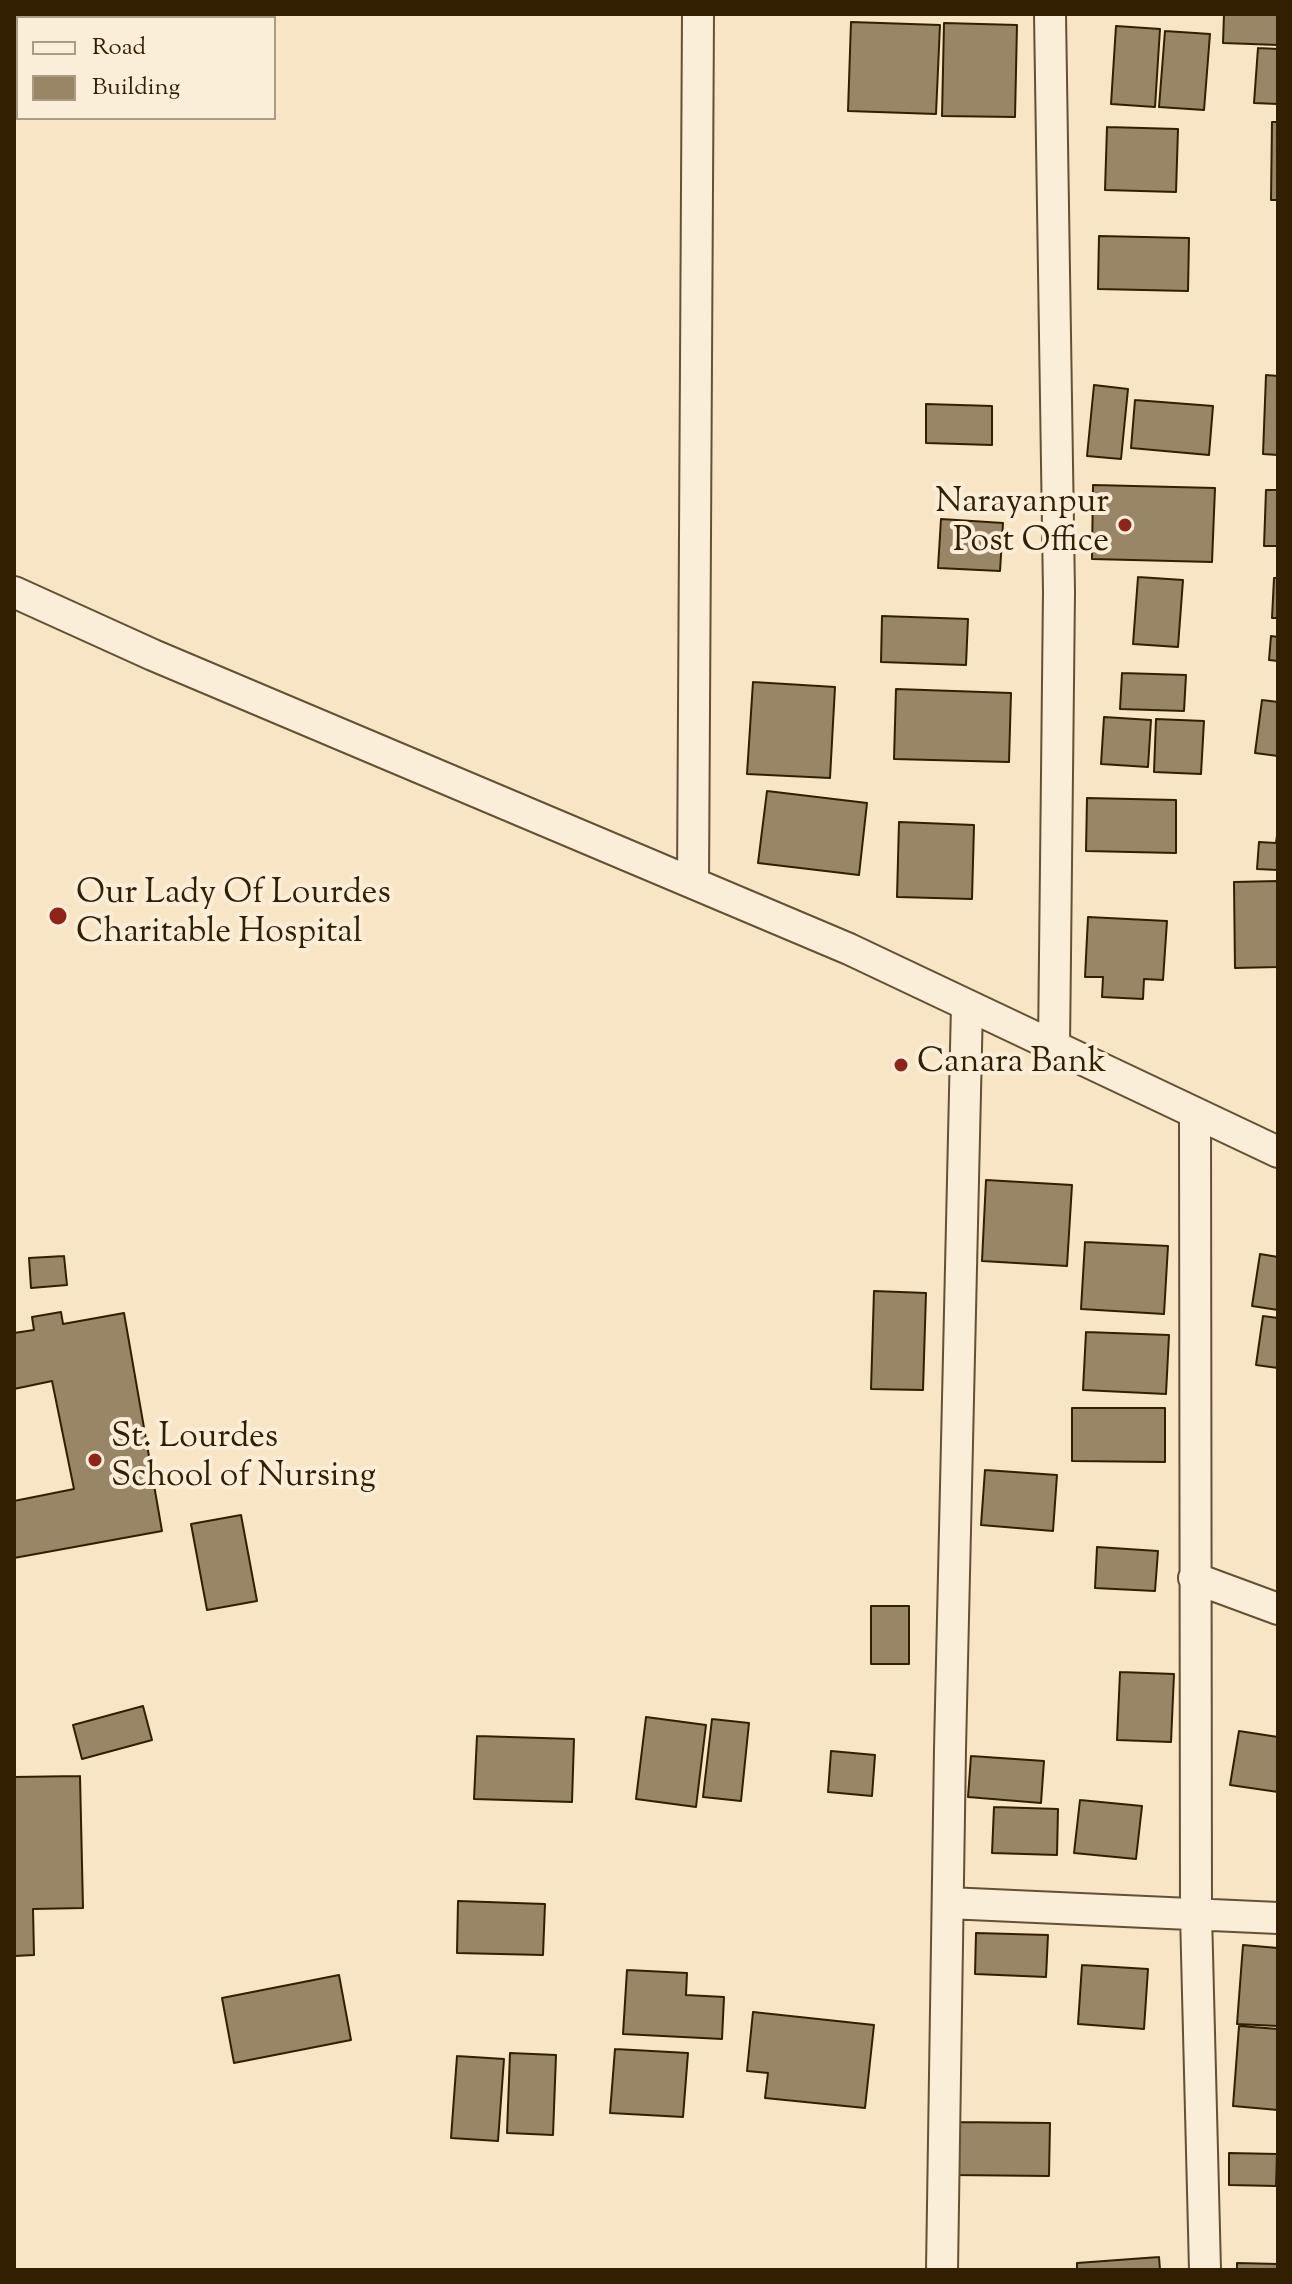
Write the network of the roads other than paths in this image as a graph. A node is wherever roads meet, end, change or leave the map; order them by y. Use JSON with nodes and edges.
{"nodes":[{"id":1,"x":698,"y":14,"type":"edge"},
{"id":2,"x":1050,"y":14,"type":"edge"},
{"id":3,"x":14,"y":592,"type":"edge"},
{"id":4,"x":693,"y":883,"type":"junction"},
{"id":5,"x":967,"y":1005,"type":"junction"},
{"id":6,"x":1054,"y":1046,"type":"junction"},
{"id":7,"x":1195,"y":1113,"type":"junction"},
{"id":8,"x":1278,"y":1152,"type":"edge"},
{"id":9,"x":1194,"y":1578,"type":"junction"},
{"id":10,"x":1278,"y":1609,"type":"edge"},
{"id":11,"x":948,"y":1903,"type":"junction"},
{"id":12,"x":1196,"y":1914,"type":"junction"},
{"id":13,"x":1278,"y":1918,"type":"edge"},
{"id":14,"x":942,"y":2270,"type":"edge"},
{"id":15,"x":1205,"y":2270,"type":"edge"}],
"edges":[{"from":1,"to":4,"type":"street"},
{"from":2,"to":6,"type":"street"},
{"from":3,"to":4,"type":"street"},
{"from":4,"to":5,"type":"street"},
{"from":5,"to":6,"type":"street"},
{"from":5,"to":11,"type":"street"},
{"from":6,"to":7,"type":"street"},
{"from":7,"to":8,"type":"street"},
{"from":7,"to":9,"type":"street"},
{"from":9,"to":10,"type":"street"},
{"from":9,"to":12,"type":"street"},
{"from":11,"to":12,"type":"street"},
{"from":11,"to":14,"type":"street"},
{"from":12,"to":13,"type":"street"},
{"from":12,"to":15,"type":"street"}]}
